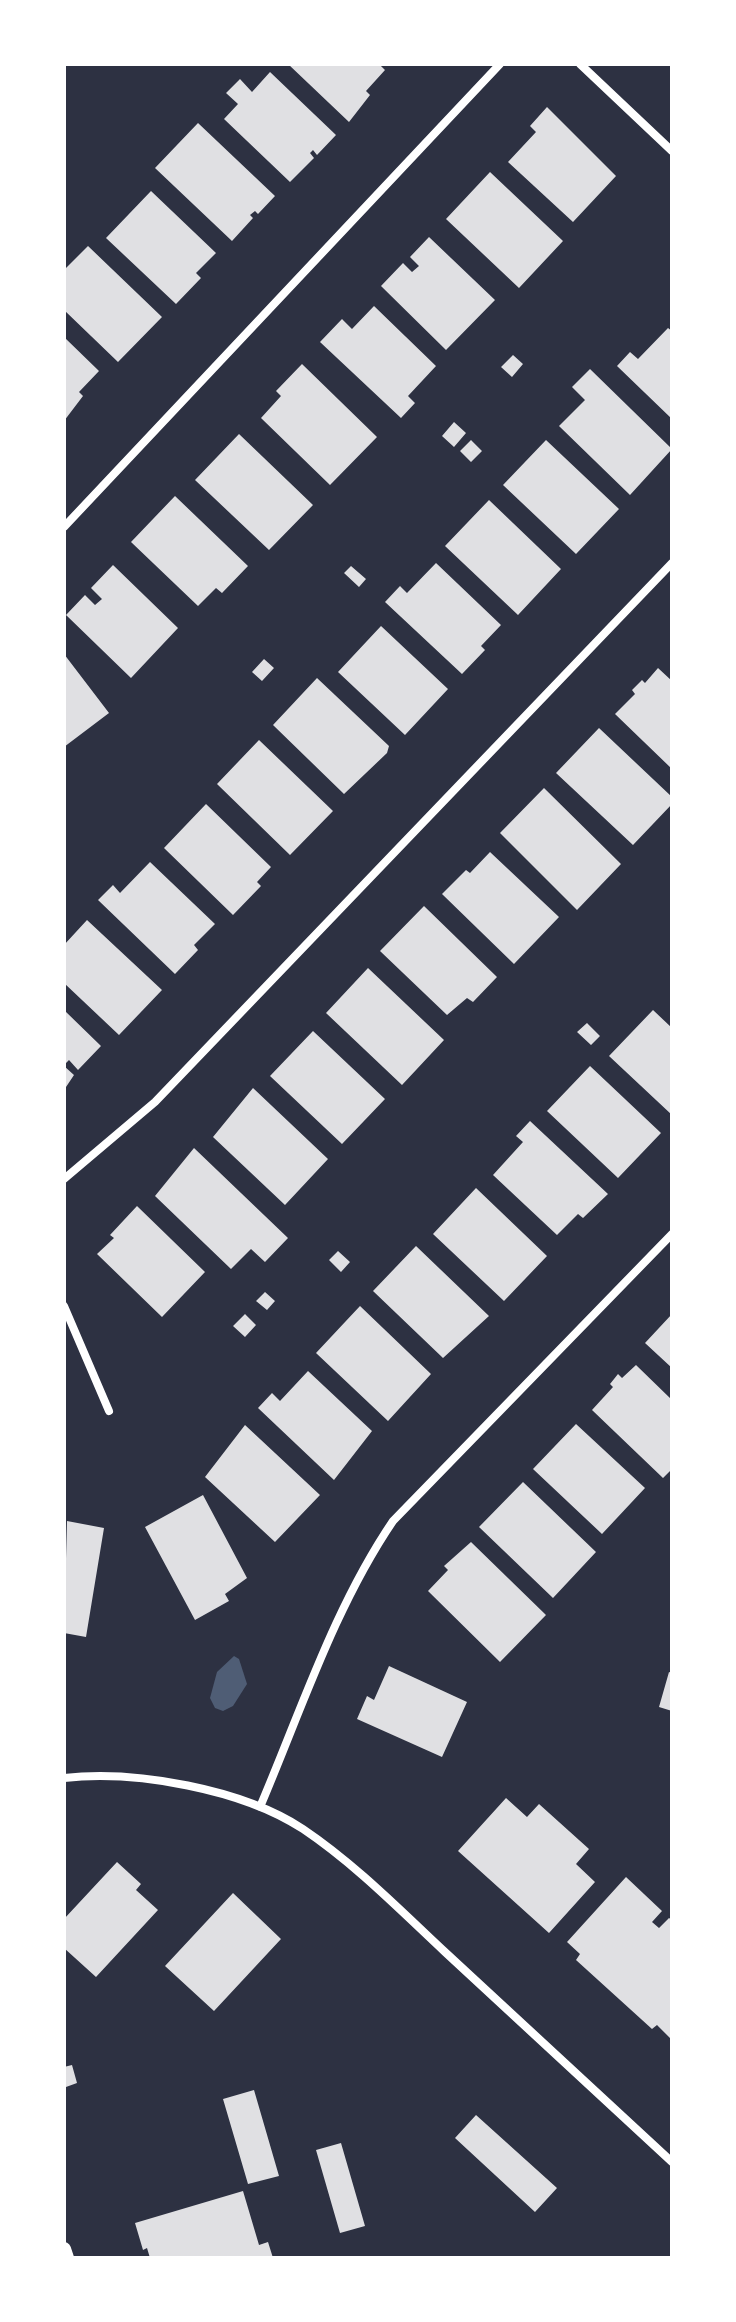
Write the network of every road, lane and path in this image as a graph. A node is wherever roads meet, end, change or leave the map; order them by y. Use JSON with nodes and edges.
{"nodes":[{"id":1,"x":500,"y":64,"type":"edge"},
{"id":2,"x":580,"y":64,"type":"edge"},
{"id":3,"x":672,"y":151,"type":"edge"},
{"id":4,"x":64,"y":527,"type":"edge"},
{"id":5,"x":672,"y":563,"type":"edge"},
{"id":6,"x":64,"y":1179,"type":"edge"},
{"id":7,"x":672,"y":1234,"type":"edge"},
{"id":8,"x":64,"y":1306,"type":"edge"},
{"id":9,"x":109,"y":1411,"type":"dead end"},
{"id":10,"x":64,"y":1778,"type":"edge"},
{"id":11,"x":260,"y":1807,"type":"junction"},
{"id":12,"x":672,"y":2162,"type":"edge"},
{"id":13,"x":64,"y":2249,"type":"edge"},
{"id":14,"x":67,"y":2258,"type":"edge"}],
"edges":[{"from":1,"to":4,"type":"street"},
{"from":2,"to":3,"type":"street"},
{"from":5,"to":6,"type":"street"},
{"from":7,"to":11,"type":"street"},
{"from":8,"to":9,"type":"street"},
{"from":10,"to":11,"type":"street"},
{"from":11,"to":12,"type":"street"},
{"from":13,"to":14,"type":"street"}]}
